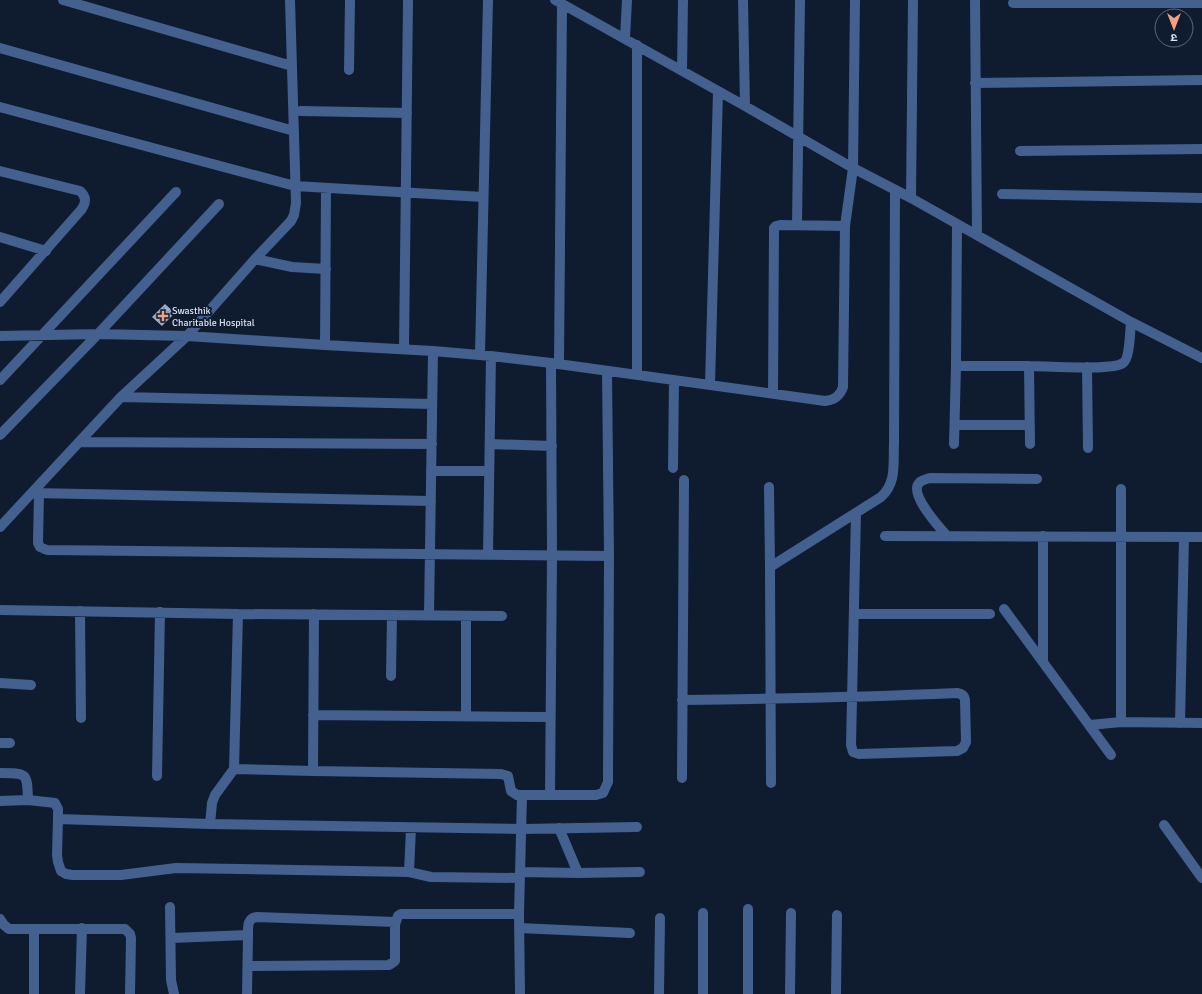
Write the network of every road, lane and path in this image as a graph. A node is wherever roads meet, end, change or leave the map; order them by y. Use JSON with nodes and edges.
{"nodes":[{"id":1,"x":64,"y":0,"type":"edge"},
{"id":2,"x":290,"y":0,"type":"edge"},
{"id":3,"x":350,"y":0,"type":"edge"},
{"id":4,"x":408,"y":0,"type":"edge"},
{"id":5,"x":488,"y":0,"type":"edge"},
{"id":6,"x":627,"y":0,"type":"edge"},
{"id":7,"x":683,"y":0,"type":"edge"},
{"id":8,"x":743,"y":0,"type":"edge"},
{"id":9,"x":800,"y":0,"type":"edge"},
{"id":10,"x":855,"y":0,"type":"edge"},
{"id":11,"x":913,"y":0,"type":"edge"},
{"id":12,"x":975,"y":0,"type":"edge"},
{"id":13,"x":559,"y":2,"type":"edge"},
{"id":14,"x":1013,"y":3,"type":"dead end"},
{"id":15,"x":1202,"y":3,"type":"edge"},
{"id":16,"x":625,"y":38,"type":"junction"},
{"id":17,"x":637,"y":45,"type":"junction"},
{"id":18,"x":0,"y":48,"type":"edge"},
{"id":19,"x":292,"y":66,"type":"junction"},
{"id":20,"x":349,"y":70,"type":"dead end"},
{"id":21,"x":682,"y":71,"type":"junction"},
{"id":22,"x":1202,"y":80,"type":"edge"},
{"id":23,"x":975,"y":83,"type":"junction"},
{"id":24,"x":718,"y":91,"type":"junction"},
{"id":25,"x":745,"y":106,"type":"junction"},
{"id":26,"x":0,"y":107,"type":"edge"},
{"id":27,"x":301,"y":111,"type":"dead end"},
{"id":28,"x":407,"y":113,"type":"junction"},
{"id":29,"x":294,"y":131,"type":"junction"},
{"id":30,"x":799,"y":137,"type":"junction"},
{"id":31,"x":1202,"y":149,"type":"edge"},
{"id":32,"x":1020,"y":151,"type":"dead end"},
{"id":33,"x":853,"y":168,"type":"junction"},
{"id":34,"x":0,"y":171,"type":"edge"},
{"id":35,"x":295,"y":186,"type":"junction"},
{"id":36,"x":326,"y":188,"type":"junction"},
{"id":37,"x":895,"y":190,"type":"junction"},
{"id":38,"x":176,"y":192,"type":"dead end"},
{"id":39,"x":406,"y":193,"type":"junction"},
{"id":40,"x":1002,"y":194,"type":"dead end"},
{"id":41,"x":483,"y":197,"type":"junction"},
{"id":42,"x":910,"y":198,"type":"junction"},
{"id":43,"x":1202,"y":198,"type":"edge"},
{"id":44,"x":219,"y":204,"type":"dead end"},
{"id":45,"x":957,"y":224,"type":"junction"},
{"id":46,"x":797,"y":225,"type":"junction"},
{"id":47,"x":845,"y":226,"type":"junction"},
{"id":48,"x":977,"y":235,"type":"junction"},
{"id":49,"x":0,"y":237,"type":"edge"},
{"id":50,"x":46,"y":251,"type":"junction"},
{"id":51,"x":254,"y":259,"type":"junction"},
{"id":52,"x":326,"y":269,"type":"junction"},
{"id":53,"x":0,"y":302,"type":"edge"},
{"id":54,"x":1131,"y":322,"type":"junction"},
{"id":55,"x":98,"y":334,"type":"junction"},
{"id":56,"x":42,"y":335,"type":"junction"},
{"id":57,"x":0,"y":336,"type":"edge"},
{"id":58,"x":187,"y":336,"type":"junction"},
{"id":59,"x":326,"y":345,"type":"junction"},
{"id":60,"x":404,"y":349,"type":"junction"},
{"id":61,"x":432,"y":351,"type":"junction"},
{"id":62,"x":480,"y":354,"type":"junction"},
{"id":63,"x":491,"y":356,"type":"junction"},
{"id":64,"x":1202,"y":358,"type":"edge"},
{"id":65,"x":555,"y":364,"type":"junction"},
{"id":66,"x":956,"y":366,"type":"junction"},
{"id":67,"x":1030,"y":366,"type":"junction"},
{"id":68,"x":1087,"y":368,"type":"junction"},
{"id":69,"x":607,"y":371,"type":"junction"},
{"id":70,"x":637,"y":375,"type":"junction"},
{"id":71,"x":0,"y":380,"type":"edge"},
{"id":72,"x":674,"y":380,"type":"junction"},
{"id":73,"x":710,"y":384,"type":"junction"},
{"id":74,"x":773,"y":394,"type":"junction"},
{"id":75,"x":121,"y":397,"type":"junction"},
{"id":76,"x":432,"y":404,"type":"junction"},
{"id":77,"x":955,"y":425,"type":"junction"},
{"id":78,"x":1030,"y":425,"type":"junction"},
{"id":79,"x":0,"y":435,"type":"edge"},
{"id":80,"x":81,"y":442,"type":"junction"},
{"id":81,"x":432,"y":444,"type":"junction"},
{"id":82,"x":490,"y":444,"type":"junction"},
{"id":83,"x":954,"y":444,"type":"dead end"},
{"id":84,"x":1030,"y":444,"type":"dead end"},
{"id":85,"x":552,"y":446,"type":"junction"},
{"id":86,"x":1088,"y":448,"type":"dead end"},
{"id":87,"x":673,"y":468,"type":"dead end"},
{"id":88,"x":432,"y":471,"type":"junction"},
{"id":89,"x":489,"y":471,"type":"junction"},
{"id":90,"x":1037,"y":479,"type":"dead end"},
{"id":91,"x":684,"y":480,"type":"dead end"},
{"id":92,"x":768,"y":487,"type":"dead end"},
{"id":93,"x":1122,"y":489,"type":"dead end"},
{"id":94,"x":35,"y":493,"type":"junction"},
{"id":95,"x":431,"y":501,"type":"junction"},
{"id":96,"x":856,"y":513,"type":"junction"},
{"id":97,"x":0,"y":527,"type":"edge"},
{"id":98,"x":885,"y":536,"type":"dead end"},
{"id":99,"x":947,"y":536,"type":"junction"},
{"id":100,"x":1043,"y":536,"type":"junction"},
{"id":101,"x":1122,"y":537,"type":"junction"},
{"id":102,"x":1184,"y":537,"type":"junction"},
{"id":103,"x":1202,"y":537,"type":"edge"},
{"id":104,"x":431,"y":555,"type":"junction"},
{"id":105,"x":488,"y":555,"type":"junction"},
{"id":106,"x":552,"y":556,"type":"junction"},
{"id":107,"x":609,"y":556,"type":"junction"},
{"id":108,"x":770,"y":567,"type":"junction"},
{"id":109,"x":1004,"y":609,"type":"dead end"},
{"id":110,"x":0,"y":610,"type":"edge"},
{"id":111,"x":80,"y":611,"type":"junction"},
{"id":112,"x":160,"y":612,"type":"junction"},
{"id":113,"x":238,"y":614,"type":"junction"},
{"id":114,"x":314,"y":614,"type":"junction"},
{"id":115,"x":854,"y":614,"type":"junction"},
{"id":116,"x":990,"y":614,"type":"dead end"},
{"id":117,"x":392,"y":615,"type":"junction"},
{"id":118,"x":429,"y":616,"type":"junction"},
{"id":119,"x":466,"y":616,"type":"junction"},
{"id":120,"x":502,"y":616,"type":"dead end"},
{"id":121,"x":1043,"y":662,"type":"junction"},
{"id":122,"x":391,"y":676,"type":"dead end"},
{"id":123,"x":0,"y":683,"type":"edge"},
{"id":124,"x":31,"y":685,"type":"dead end"},
{"id":125,"x":852,"y":697,"type":"junction"},
{"id":126,"x":770,"y":699,"type":"junction"},
{"id":127,"x":682,"y":700,"type":"junction"},
{"id":128,"x":313,"y":715,"type":"junction"},
{"id":129,"x":466,"y":716,"type":"junction"},
{"id":130,"x":550,"y":717,"type":"junction"},
{"id":131,"x":81,"y":718,"type":"dead end"},
{"id":132,"x":1121,"y":722,"type":"junction"},
{"id":133,"x":1180,"y":723,"type":"junction"},
{"id":134,"x":1202,"y":723,"type":"edge"},
{"id":135,"x":1090,"y":725,"type":"junction"},
{"id":136,"x":1111,"y":755,"type":"dead end"},
{"id":137,"x":234,"y":768,"type":"junction"},
{"id":138,"x":313,"y":771,"type":"junction"},
{"id":139,"x":0,"y":772,"type":"edge"},
{"id":140,"x":157,"y":776,"type":"dead end"},
{"id":141,"x":682,"y":778,"type":"dead end"},
{"id":142,"x":771,"y":783,"type":"dead end"},
{"id":143,"x":522,"y":795,"type":"junction"},
{"id":144,"x":550,"y":795,"type":"junction"},
{"id":145,"x":28,"y":800,"type":"junction"},
{"id":146,"x":0,"y":801,"type":"edge"},
{"id":147,"x":58,"y":819,"type":"junction"},
{"id":148,"x":210,"y":824,"type":"junction"},
{"id":149,"x":1164,"y":825,"type":"dead end"},
{"id":150,"x":637,"y":826,"type":"dead end"},
{"id":151,"x":411,"y":828,"type":"junction"},
{"id":152,"x":559,"y":828,"type":"junction"},
{"id":153,"x":522,"y":829,"type":"junction"},
{"id":154,"x":410,"y":872,"type":"junction"},
{"id":155,"x":640,"y":872,"type":"dead end"},
{"id":156,"x":578,"y":873,"type":"junction"},
{"id":157,"x":520,"y":875,"type":"junction"},
{"id":158,"x":1202,"y":878,"type":"edge"},
{"id":159,"x":170,"y":907,"type":"dead end"},
{"id":160,"x":748,"y":909,"type":"dead end"},
{"id":161,"x":703,"y":913,"type":"dead end"},
{"id":162,"x":791,"y":913,"type":"dead end"},
{"id":163,"x":520,"y":914,"type":"junction"},
{"id":164,"x":837,"y":915,"type":"dead end"},
{"id":165,"x":660,"y":918,"type":"dead end"},
{"id":166,"x":0,"y":919,"type":"edge"},
{"id":167,"x":396,"y":922,"type":"junction"},
{"id":168,"x":82,"y":928,"type":"junction"},
{"id":169,"x":520,"y":928,"type":"junction"},
{"id":170,"x":34,"y":929,"type":"junction"},
{"id":171,"x":630,"y":933,"type":"dead end"},
{"id":172,"x":248,"y":935,"type":"junction"},
{"id":173,"x":172,"y":938,"type":"junction"},
{"id":174,"x":248,"y":966,"type":"junction"},
{"id":175,"x":34,"y":994,"type":"edge"},
{"id":176,"x":80,"y":994,"type":"edge"},
{"id":177,"x":130,"y":994,"type":"edge"},
{"id":178,"x":174,"y":994,"type":"edge"},
{"id":179,"x":248,"y":994,"type":"edge"},
{"id":180,"x":520,"y":994,"type":"edge"},
{"id":181,"x":659,"y":994,"type":"edge"},
{"id":182,"x":703,"y":994,"type":"edge"},
{"id":183,"x":748,"y":994,"type":"edge"},
{"id":184,"x":790,"y":994,"type":"edge"},
{"id":185,"x":836,"y":994,"type":"edge"}],
"edges":[{"from":1,"to":19,"type":"street"},
{"from":2,"to":19,"type":"street"},
{"from":3,"to":20,"type":"street"},
{"from":4,"to":28,"type":"street"},
{"from":5,"to":41,"type":"street"},
{"from":6,"to":16,"type":"street"},
{"from":7,"to":21,"type":"street"},
{"from":8,"to":25,"type":"street"},
{"from":9,"to":30,"type":"street"},
{"from":10,"to":33,"type":"street"},
{"from":11,"to":42,"type":"street"},
{"from":12,"to":23,"type":"street"},
{"from":13,"to":16,"type":"street"},
{"from":13,"to":65,"type":"street"},
{"from":14,"to":15,"type":"street"},
{"from":16,"to":17,"type":"street"},
{"from":17,"to":21,"type":"street"},
{"from":17,"to":70,"type":"street"},
{"from":18,"to":29,"type":"street"},
{"from":19,"to":29,"type":"street"},
{"from":21,"to":24,"type":"street"},
{"from":22,"to":23,"type":"street"},
{"from":23,"to":48,"type":"street"},
{"from":24,"to":25,"type":"street"},
{"from":24,"to":73,"type":"street"},
{"from":25,"to":30,"type":"street"},
{"from":26,"to":35,"type":"street"},
{"from":27,"to":28,"type":"street"},
{"from":28,"to":39,"type":"street"},
{"from":29,"to":35,"type":"street"},
{"from":30,"to":33,"type":"street"},
{"from":30,"to":46,"type":"street"},
{"from":31,"to":32,"type":"street"},
{"from":33,"to":37,"type":"street"},
{"from":33,"to":47,"type":"street"},
{"from":34,"to":50,"type":"street"},
{"from":35,"to":36,"type":"street"},
{"from":35,"to":51,"type":"street"},
{"from":36,"to":39,"type":"street"},
{"from":36,"to":52,"type":"street"},
{"from":37,"to":42,"type":"street"},
{"from":37,"to":96,"type":"street"},
{"from":38,"to":56,"type":"street"},
{"from":39,"to":41,"type":"street"},
{"from":39,"to":60,"type":"street"},
{"from":40,"to":43,"type":"street"},
{"from":41,"to":62,"type":"street"},
{"from":42,"to":45,"type":"street"},
{"from":44,"to":55,"type":"street"},
{"from":45,"to":48,"type":"street"},
{"from":45,"to":66,"type":"street"},
{"from":46,"to":47,"type":"street"},
{"from":46,"to":74,"type":"street"},
{"from":47,"to":74,"type":"street"},
{"from":48,"to":54,"type":"street"},
{"from":49,"to":50,"type":"street"},
{"from":50,"to":53,"type":"street"},
{"from":51,"to":52,"type":"street"},
{"from":51,"to":58,"type":"street"},
{"from":52,"to":59,"type":"street"},
{"from":54,"to":64,"type":"street"},
{"from":54,"to":68,"type":"street"},
{"from":55,"to":56,"type":"street"},
{"from":55,"to":58,"type":"street"},
{"from":55,"to":79,"type":"street"},
{"from":56,"to":57,"type":"street"},
{"from":56,"to":71,"type":"street"},
{"from":58,"to":59,"type":"street"},
{"from":58,"to":75,"type":"street"},
{"from":59,"to":60,"type":"street"},
{"from":60,"to":61,"type":"street"},
{"from":61,"to":62,"type":"street"},
{"from":61,"to":76,"type":"street"},
{"from":62,"to":63,"type":"street"},
{"from":63,"to":65,"type":"street"},
{"from":63,"to":82,"type":"street"},
{"from":65,"to":69,"type":"street"},
{"from":65,"to":85,"type":"street"},
{"from":66,"to":67,"type":"street"},
{"from":66,"to":77,"type":"street"},
{"from":67,"to":68,"type":"street"},
{"from":67,"to":78,"type":"street"},
{"from":68,"to":86,"type":"street"},
{"from":69,"to":70,"type":"street"},
{"from":69,"to":107,"type":"street"},
{"from":70,"to":72,"type":"street"},
{"from":72,"to":73,"type":"street"},
{"from":72,"to":87,"type":"street"},
{"from":73,"to":74,"type":"street"},
{"from":75,"to":76,"type":"street"},
{"from":75,"to":80,"type":"street"},
{"from":76,"to":81,"type":"street"},
{"from":77,"to":78,"type":"street"},
{"from":77,"to":83,"type":"street"},
{"from":78,"to":84,"type":"street"},
{"from":80,"to":81,"type":"street"},
{"from":80,"to":94,"type":"street"},
{"from":81,"to":88,"type":"street"},
{"from":82,"to":85,"type":"street"},
{"from":82,"to":89,"type":"street"},
{"from":85,"to":106,"type":"street"},
{"from":88,"to":89,"type":"street"},
{"from":88,"to":95,"type":"street"},
{"from":89,"to":105,"type":"street"},
{"from":90,"to":99,"type":"street"},
{"from":91,"to":127,"type":"street"},
{"from":92,"to":108,"type":"street"},
{"from":93,"to":101,"type":"street"},
{"from":94,"to":95,"type":"street"},
{"from":94,"to":97,"type":"street"},
{"from":94,"to":104,"type":"street"},
{"from":95,"to":104,"type":"street"},
{"from":96,"to":108,"type":"street"},
{"from":96,"to":115,"type":"street"},
{"from":98,"to":99,"type":"street"},
{"from":99,"to":100,"type":"street"},
{"from":100,"to":101,"type":"street"},
{"from":100,"to":121,"type":"street"},
{"from":101,"to":102,"type":"street"},
{"from":101,"to":132,"type":"street"},
{"from":102,"to":103,"type":"street"},
{"from":102,"to":133,"type":"street"},
{"from":104,"to":105,"type":"street"},
{"from":104,"to":118,"type":"street"},
{"from":105,"to":106,"type":"street"},
{"from":106,"to":107,"type":"street"},
{"from":106,"to":130,"type":"street"},
{"from":107,"to":144,"type":"street"},
{"from":108,"to":126,"type":"street"},
{"from":109,"to":121,"type":"street"},
{"from":110,"to":111,"type":"street"},
{"from":111,"to":112,"type":"street"},
{"from":111,"to":131,"type":"street"},
{"from":112,"to":113,"type":"street"},
{"from":112,"to":140,"type":"street"},
{"from":113,"to":114,"type":"street"},
{"from":113,"to":137,"type":"street"},
{"from":114,"to":117,"type":"street"},
{"from":114,"to":128,"type":"street"},
{"from":115,"to":116,"type":"street"},
{"from":115,"to":125,"type":"street"},
{"from":117,"to":118,"type":"street"},
{"from":117,"to":122,"type":"street"},
{"from":118,"to":119,"type":"street"},
{"from":119,"to":120,"type":"street"},
{"from":119,"to":129,"type":"street"},
{"from":121,"to":135,"type":"street"},
{"from":123,"to":124,"type":"street"},
{"from":125,"to":125,"type":"street"},
{"from":125,"to":126,"type":"street"},
{"from":126,"to":127,"type":"street"},
{"from":126,"to":142,"type":"street"},
{"from":127,"to":141,"type":"street"},
{"from":128,"to":129,"type":"street"},
{"from":128,"to":138,"type":"street"},
{"from":129,"to":130,"type":"street"},
{"from":130,"to":144,"type":"street"},
{"from":132,"to":133,"type":"street"},
{"from":132,"to":135,"type":"street"},
{"from":133,"to":134,"type":"street"},
{"from":135,"to":136,"type":"street"},
{"from":137,"to":138,"type":"street"},
{"from":137,"to":148,"type":"street"},
{"from":138,"to":143,"type":"street"},
{"from":139,"to":145,"type":"street"},
{"from":143,"to":144,"type":"street"},
{"from":143,"to":153,"type":"street"},
{"from":145,"to":146,"type":"street"},
{"from":145,"to":147,"type":"street"},
{"from":147,"to":148,"type":"street"},
{"from":147,"to":154,"type":"street"},
{"from":148,"to":151,"type":"street"},
{"from":149,"to":158,"type":"street"},
{"from":150,"to":152,"type":"street"},
{"from":151,"to":153,"type":"street"},
{"from":151,"to":154,"type":"street"},
{"from":152,"to":153,"type":"street"},
{"from":152,"to":156,"type":"street"},
{"from":153,"to":157,"type":"street"},
{"from":154,"to":157,"type":"street"},
{"from":155,"to":156,"type":"street"},
{"from":156,"to":157,"type":"street"},
{"from":157,"to":163,"type":"street"},
{"from":159,"to":173,"type":"street"},
{"from":160,"to":183,"type":"street"},
{"from":161,"to":182,"type":"street"},
{"from":162,"to":184,"type":"street"},
{"from":163,"to":167,"type":"street"},
{"from":163,"to":169,"type":"street"},
{"from":164,"to":185,"type":"street"},
{"from":165,"to":181,"type":"street"},
{"from":166,"to":170,"type":"street"},
{"from":167,"to":172,"type":"street"},
{"from":167,"to":174,"type":"street"},
{"from":168,"to":170,"type":"street"},
{"from":168,"to":176,"type":"street"},
{"from":168,"to":177,"type":"street"},
{"from":169,"to":171,"type":"street"},
{"from":169,"to":180,"type":"street"},
{"from":170,"to":175,"type":"street"},
{"from":172,"to":173,"type":"street"},
{"from":172,"to":174,"type":"street"},
{"from":173,"to":178,"type":"street"},
{"from":174,"to":179,"type":"street"}]}
